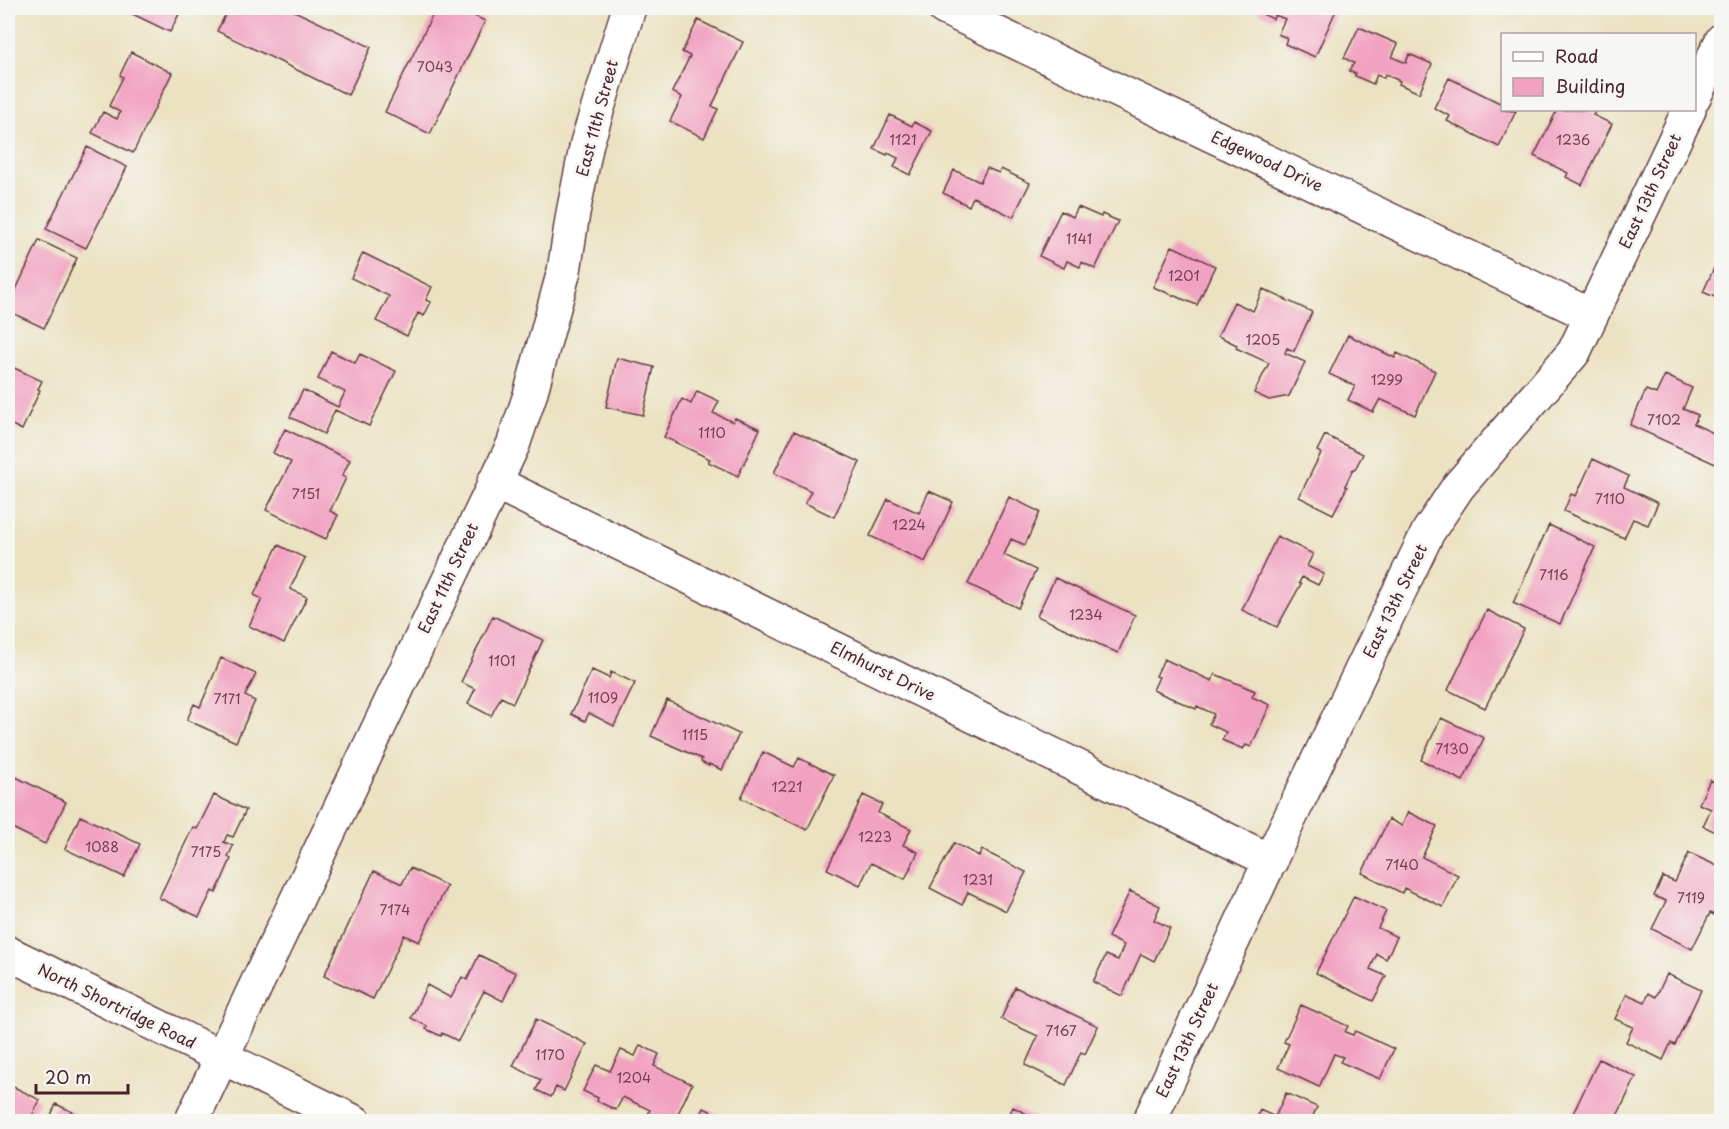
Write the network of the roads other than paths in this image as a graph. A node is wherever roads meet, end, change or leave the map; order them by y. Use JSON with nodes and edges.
{"nodes":[{"id":1,"x":629,"y":8,"type":"edge"},
{"id":2,"x":944,"y":8,"type":"edge"},
{"id":3,"x":1722,"y":40,"type":"edge"},
{"id":4,"x":1696,"y":95,"type":"edge"},
{"id":5,"x":1689,"y":111,"type":"edge"},
{"id":6,"x":1590,"y":315,"type":"junction"},
{"id":7,"x":494,"y":482,"type":"junction"},
{"id":8,"x":1271,"y":861,"type":"junction"},
{"id":9,"x":8,"y":953,"type":"edge"},
{"id":10,"x":222,"y":1057,"type":"junction"},
{"id":11,"x":190,"y":1122,"type":"edge"},
{"id":12,"x":356,"y":1122,"type":"edge"},
{"id":13,"x":1149,"y":1122,"type":"edge"}],
"edges":[{"from":1,"to":7,"type":"street","name":"East 11th Street"},
{"from":2,"to":6,"type":"street","name":"Edgewood Drive"},
{"from":3,"to":4,"type":"street"},
{"from":5,"to":6,"type":"street","name":"East 13th Street"},
{"from":6,"to":8,"type":"street","name":"East 13th Street"},
{"from":7,"to":8,"type":"street","name":"Elmhurst Drive"},
{"from":7,"to":10,"type":"street","name":"East 11th Street"},
{"from":8,"to":13,"type":"street","name":"East 13th Street"},
{"from":9,"to":10,"type":"street","name":"North Shortridge Road"},
{"from":10,"to":11,"type":"street","name":"East 11th Street"},
{"from":10,"to":12,"type":"street","name":"North Shortridge Road"}]}
